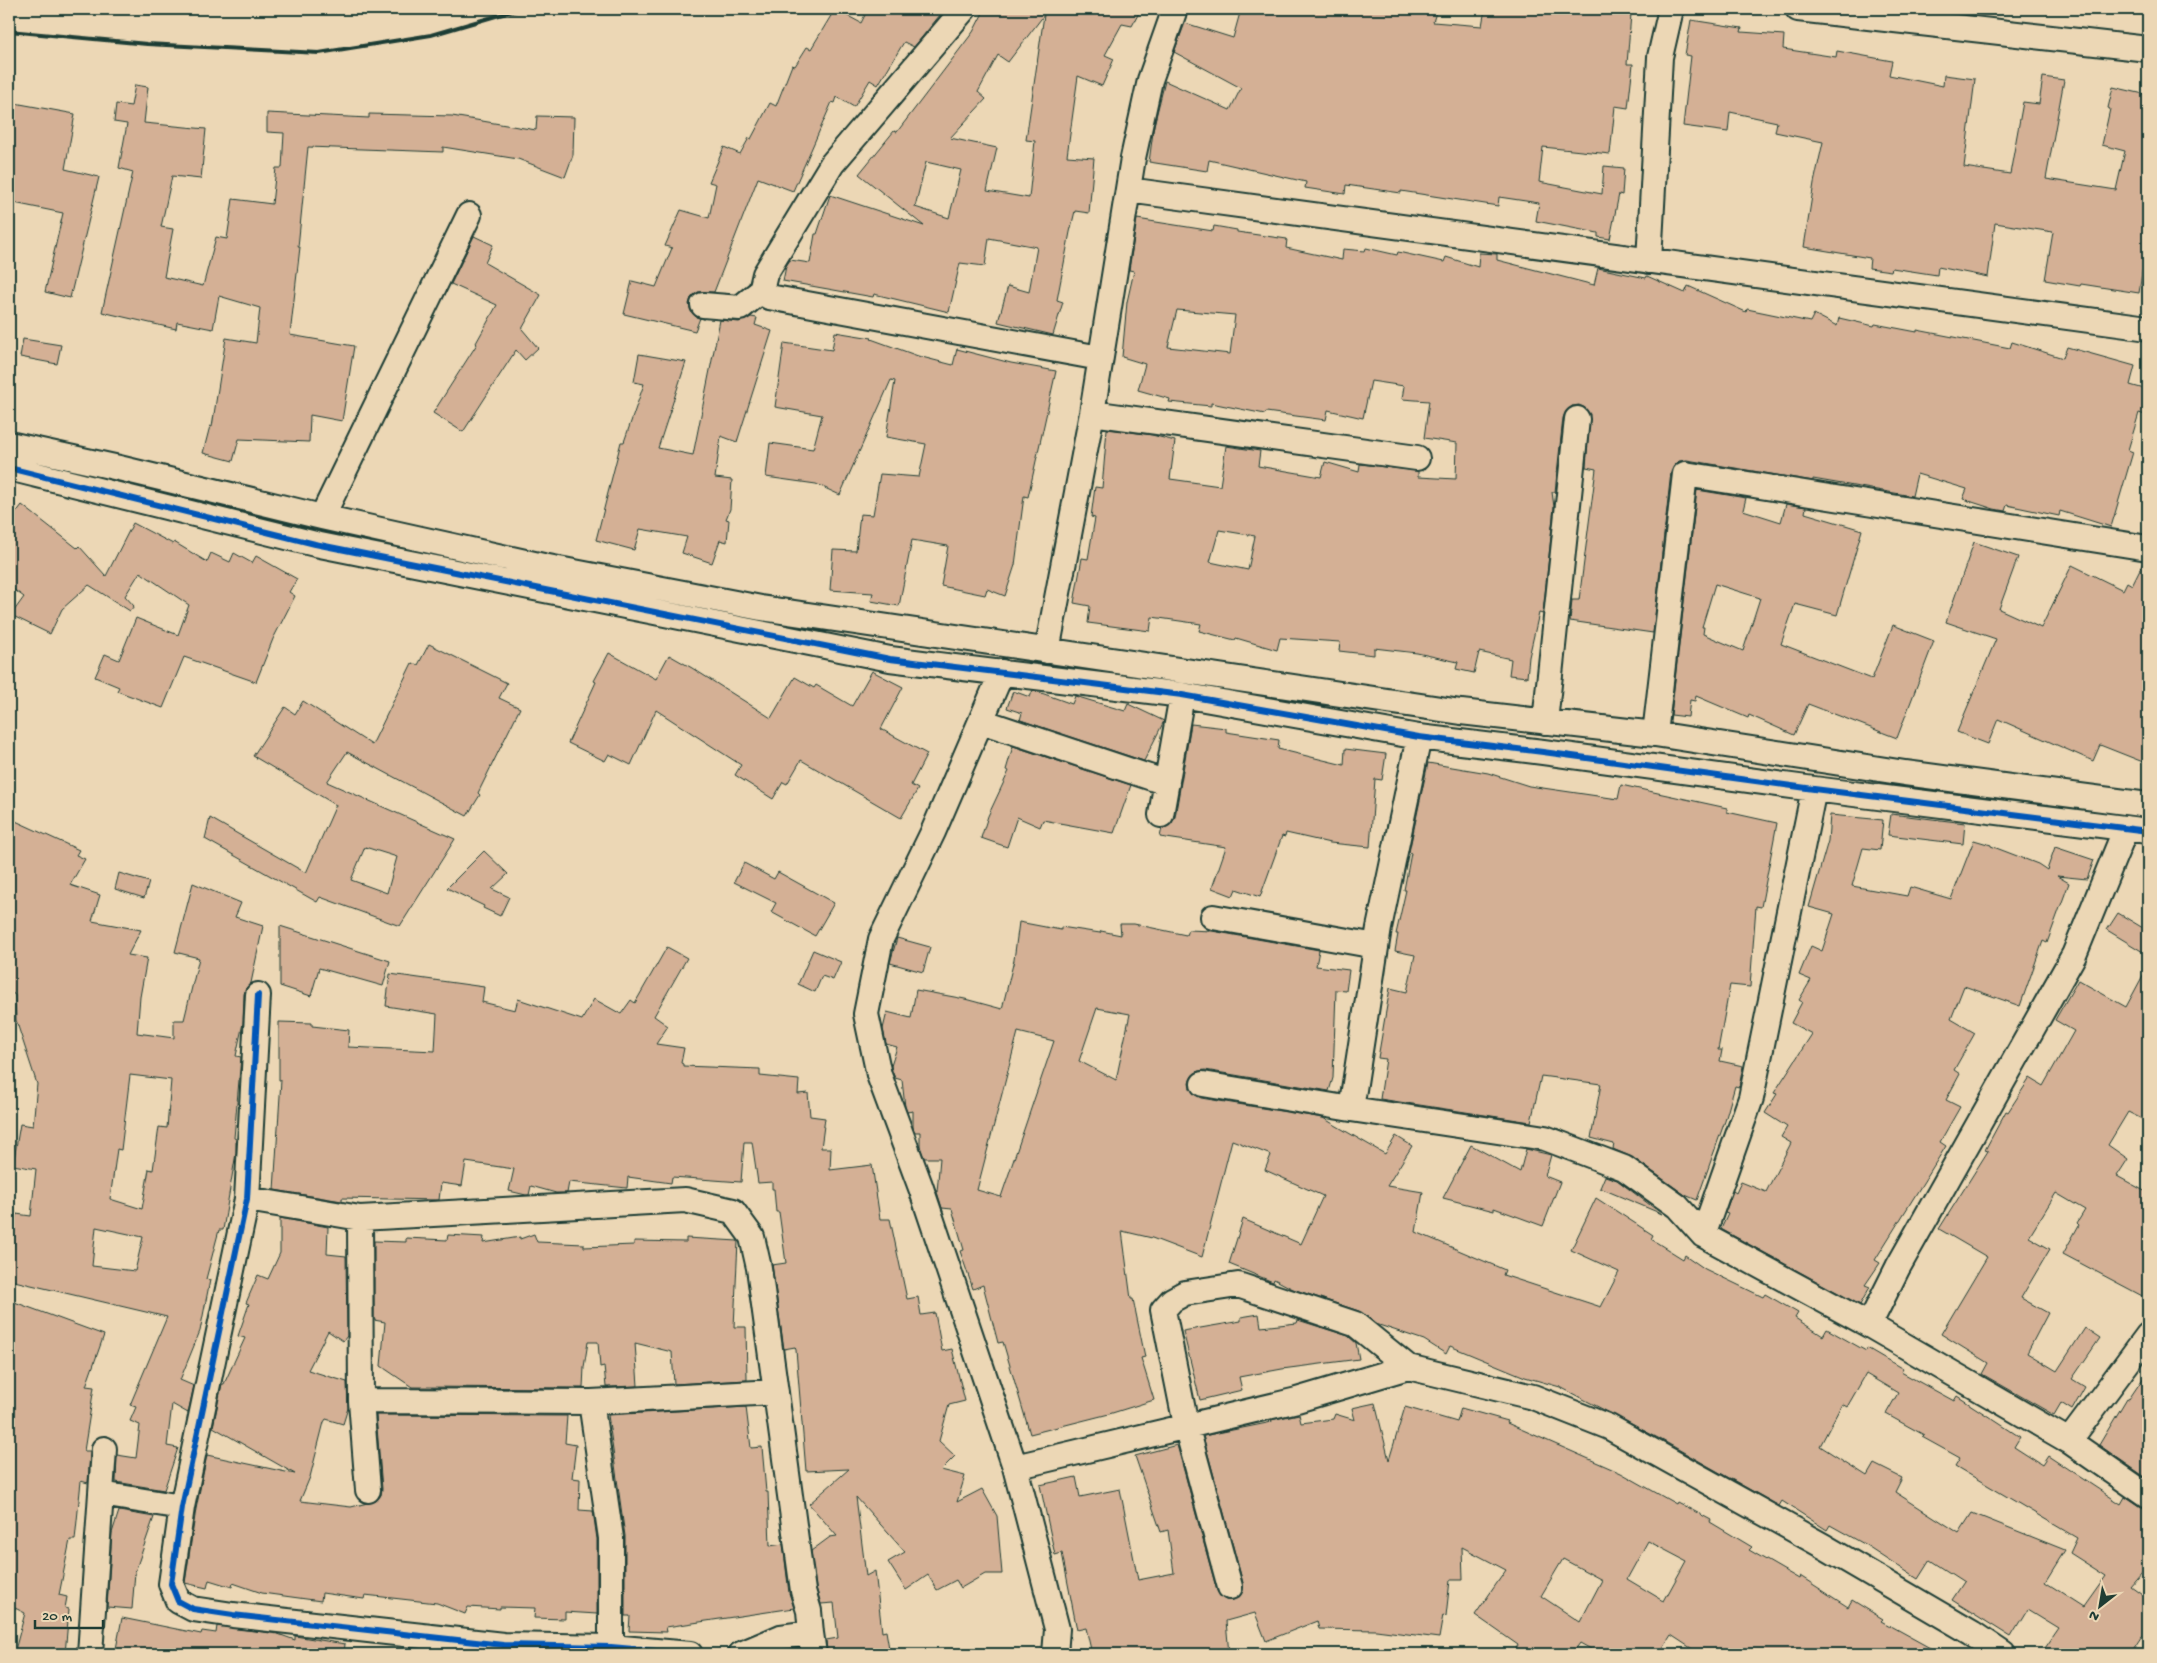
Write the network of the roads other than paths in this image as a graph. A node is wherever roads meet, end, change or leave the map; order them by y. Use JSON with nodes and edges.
{"nodes":[{"id":1,"x":964,"y":9,"type":"edge"},
{"id":2,"x":1174,"y":9,"type":"edge"},
{"id":3,"x":1671,"y":9,"type":"edge"},
{"id":4,"x":1798,"y":9,"type":"edge"},
{"id":5,"x":1884,"y":14,"type":"edge"},
{"id":6,"x":2148,"y":49,"type":"edge"},
{"id":7,"x":1128,"y":190,"type":"junction"},
{"id":8,"x":469,"y":215,"type":"dead end"},
{"id":9,"x":1649,"y":261,"type":"junction"},
{"id":10,"x":761,"y":291,"type":"junction"},
{"id":11,"x":703,"y":305,"type":"dead end"},
{"id":12,"x":2148,"y":328,"type":"edge"},
{"id":13,"x":1100,"y":358,"type":"junction"},
{"id":14,"x":1092,"y":413,"type":"junction"},
{"id":15,"x":1577,"y":419,"type":"dead end"},
{"id":16,"x":9,"y":444,"type":"edge"},
{"id":17,"x":1417,"y":458,"type":"dead end"},
{"id":18,"x":9,"y":468,"type":"edge"},
{"id":19,"x":322,"y":517,"type":"junction"},
{"id":20,"x":2147,"y":544,"type":"edge"},
{"id":21,"x":592,"y":588,"type":"junction"},
{"id":22,"x":1047,"y":651,"type":"junction"},
{"id":23,"x":1002,"y":672,"type":"junction"},
{"id":24,"x":1182,"y":696,"type":"junction"},
{"id":25,"x":981,"y":721,"type":"junction"},
{"id":26,"x":1545,"y":722,"type":"junction"},
{"id":27,"x":1655,"y":734,"type":"junction"},
{"id":28,"x":1419,"y":737,"type":"junction"},
{"id":29,"x":1167,"y":783,"type":"junction"},
{"id":30,"x":1814,"y":789,"type":"junction"},
{"id":31,"x":2148,"y":805,"type":"edge"},
{"id":32,"x":1161,"y":815,"type":"dead end"},
{"id":33,"x":2137,"y":829,"type":"edge"},
{"id":34,"x":1214,"y":917,"type":"dead end"},
{"id":35,"x":1376,"y":946,"type":"junction"},
{"id":36,"x":258,"y":995,"type":"dead end"},
{"id":37,"x":1202,"y":1084,"type":"dead end"},
{"id":38,"x":1351,"y":1109,"type":"junction"},
{"id":39,"x":247,"y":1199,"type":"junction"},
{"id":40,"x":360,"y":1218,"type":"junction"},
{"id":41,"x":1703,"y":1235,"type":"junction"},
{"id":42,"x":1869,"y":1325,"type":"junction"},
{"id":43,"x":2148,"y":1335,"type":"edge"},
{"id":44,"x":1408,"y":1368,"type":"junction"},
{"id":45,"x":776,"y":1392,"type":"junction"},
{"id":46,"x":361,"y":1401,"type":"junction"},
{"id":47,"x":591,"y":1402,"type":"junction"},
{"id":48,"x":1186,"y":1425,"type":"junction"},
{"id":49,"x":2068,"y":1441,"type":"junction"},
{"id":50,"x":104,"y":1449,"type":"dead end"},
{"id":51,"x":1015,"y":1467,"type":"junction"},
{"id":52,"x":368,"y":1490,"type":"dead end"},
{"id":53,"x":101,"y":1494,"type":"junction"},
{"id":54,"x":2148,"y":1496,"type":"edge"},
{"id":55,"x":182,"y":1507,"type":"junction"},
{"id":56,"x":1230,"y":1588,"type":"dead end"},
{"id":57,"x":812,"y":1643,"type":"edge"},
{"id":58,"x":611,"y":1647,"type":"junction"},
{"id":59,"x":504,"y":1650,"type":"edge"},
{"id":60,"x":90,"y":1654,"type":"edge"},
{"id":61,"x":690,"y":1654,"type":"edge"},
{"id":62,"x":741,"y":1654,"type":"edge"},
{"id":63,"x":1055,"y":1654,"type":"edge"},
{"id":64,"x":2003,"y":1654,"type":"edge"}],
"edges":[{"from":1,"to":10,"type":"street"},
{"from":2,"to":7,"type":"street"},
{"from":3,"to":9,"type":"street"},
{"from":4,"to":5,"type":"street"},
{"from":5,"to":6,"type":"street"},
{"from":7,"to":9,"type":"street"},
{"from":7,"to":13,"type":"street"},
{"from":8,"to":19,"type":"street"},
{"from":9,"to":12,"type":"street"},
{"from":10,"to":11,"type":"street"},
{"from":10,"to":13,"type":"street"},
{"from":13,"to":14,"type":"street"},
{"from":14,"to":17,"type":"street"},
{"from":14,"to":22,"type":"street"},
{"from":15,"to":26,"type":"street"},
{"from":16,"to":19,"type":"street"},
{"from":18,"to":21,"type":"street"},
{"from":19,"to":21,"type":"street"},
{"from":20,"to":27,"type":"street"},
{"from":21,"to":22,"type":"street"},
{"from":21,"to":23,"type":"street"},
{"from":22,"to":26,"type":"street"},
{"from":23,"to":24,"type":"street"},
{"from":23,"to":25,"type":"street"},
{"from":24,"to":28,"type":"street"},
{"from":24,"to":29,"type":"street"},
{"from":25,"to":29,"type":"street"},
{"from":25,"to":51,"type":"street"},
{"from":26,"to":27,"type":"street"},
{"from":27,"to":31,"type":"street"},
{"from":28,"to":30,"type":"street"},
{"from":28,"to":35,"type":"street"},
{"from":29,"to":32,"type":"street"},
{"from":30,"to":33,"type":"street"},
{"from":30,"to":41,"type":"street"},
{"from":33,"to":42,"type":"street"},
{"from":34,"to":35,"type":"street"},
{"from":35,"to":38,"type":"street"},
{"from":36,"to":39,"type":"street"},
{"from":37,"to":38,"type":"street"},
{"from":38,"to":41,"type":"street"},
{"from":39,"to":40,"type":"street"},
{"from":39,"to":55,"type":"street"},
{"from":40,"to":45,"type":"street"},
{"from":40,"to":46,"type":"street"},
{"from":41,"to":42,"type":"street"},
{"from":42,"to":49,"type":"street"},
{"from":43,"to":49,"type":"street"},
{"from":44,"to":48,"type":"street"},
{"from":44,"to":48,"type":"street"},
{"from":44,"to":64,"type":"street"},
{"from":45,"to":47,"type":"street"},
{"from":45,"to":57,"type":"street"},
{"from":46,"to":47,"type":"street"},
{"from":46,"to":52,"type":"street"},
{"from":47,"to":58,"type":"street"},
{"from":48,"to":51,"type":"street"},
{"from":48,"to":56,"type":"street"},
{"from":49,"to":54,"type":"street"},
{"from":50,"to":53,"type":"street"},
{"from":51,"to":63,"type":"street"},
{"from":53,"to":55,"type":"street"},
{"from":53,"to":60,"type":"street"},
{"from":55,"to":59,"type":"street"},
{"from":57,"to":62,"type":"street"},
{"from":58,"to":59,"type":"street"},
{"from":58,"to":61,"type":"street"}]}
